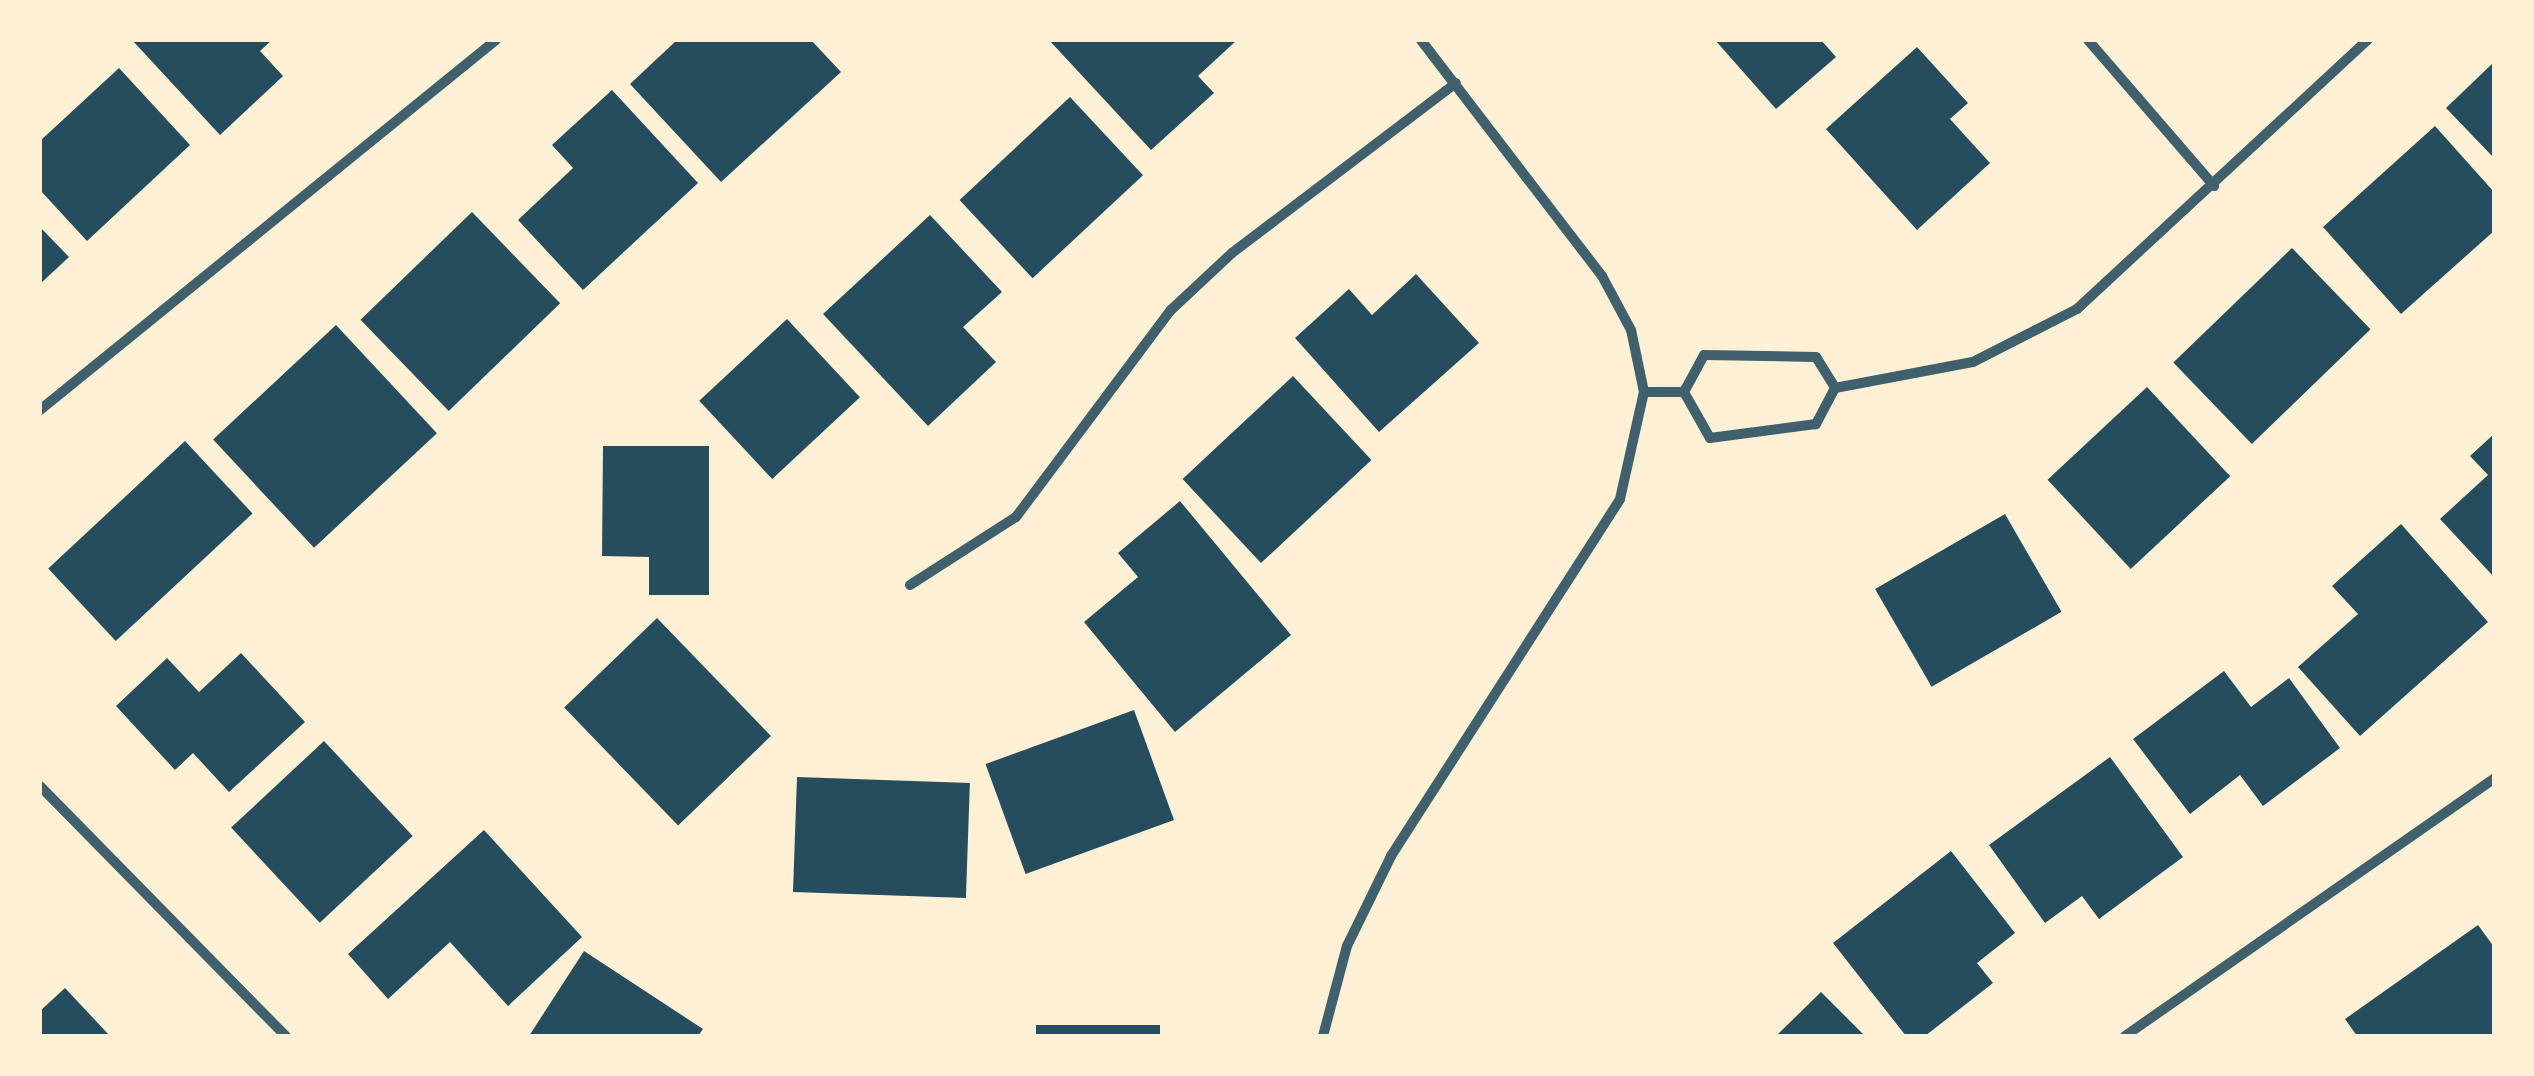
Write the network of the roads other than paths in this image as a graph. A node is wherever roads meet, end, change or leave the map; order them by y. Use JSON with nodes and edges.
{"nodes":[{"id":1,"x":496,"y":40,"type":"edge"},
{"id":2,"x":1421,"y":40,"type":"edge"},
{"id":3,"x":2088,"y":40,"type":"edge"},
{"id":4,"x":2368,"y":40,"type":"edge"},
{"id":5,"x":1456,"y":83,"type":"junction"},
{"id":6,"x":2214,"y":186,"type":"junction"},
{"id":7,"x":1835,"y":388,"type":"junction"},
{"id":8,"x":1644,"y":392,"type":"junction"},
{"id":9,"x":1684,"y":392,"type":"junction"},
{"id":10,"x":40,"y":410,"type":"edge"},
{"id":11,"x":910,"y":585,"type":"dead end"},
{"id":12,"x":2494,"y":779,"type":"edge"},
{"id":13,"x":40,"y":786,"type":"edge"},
{"id":14,"x":286,"y":1036,"type":"edge"},
{"id":15,"x":1323,"y":1036,"type":"edge"},
{"id":16,"x":2125,"y":1036,"type":"edge"}],
"edges":[{"from":1,"to":10,"type":"street"},
{"from":2,"to":5,"type":"street"},
{"from":3,"to":6,"type":"street"},
{"from":4,"to":6,"type":"street"},
{"from":5,"to":8,"type":"street"},
{"from":5,"to":11,"type":"street"},
{"from":6,"to":7,"type":"street"},
{"from":7,"to":9,"type":"street"},
{"from":7,"to":9,"type":"street"},
{"from":8,"to":9,"type":"street"},
{"from":8,"to":15,"type":"street"},
{"from":12,"to":16,"type":"street"},
{"from":13,"to":14,"type":"street"}]}
